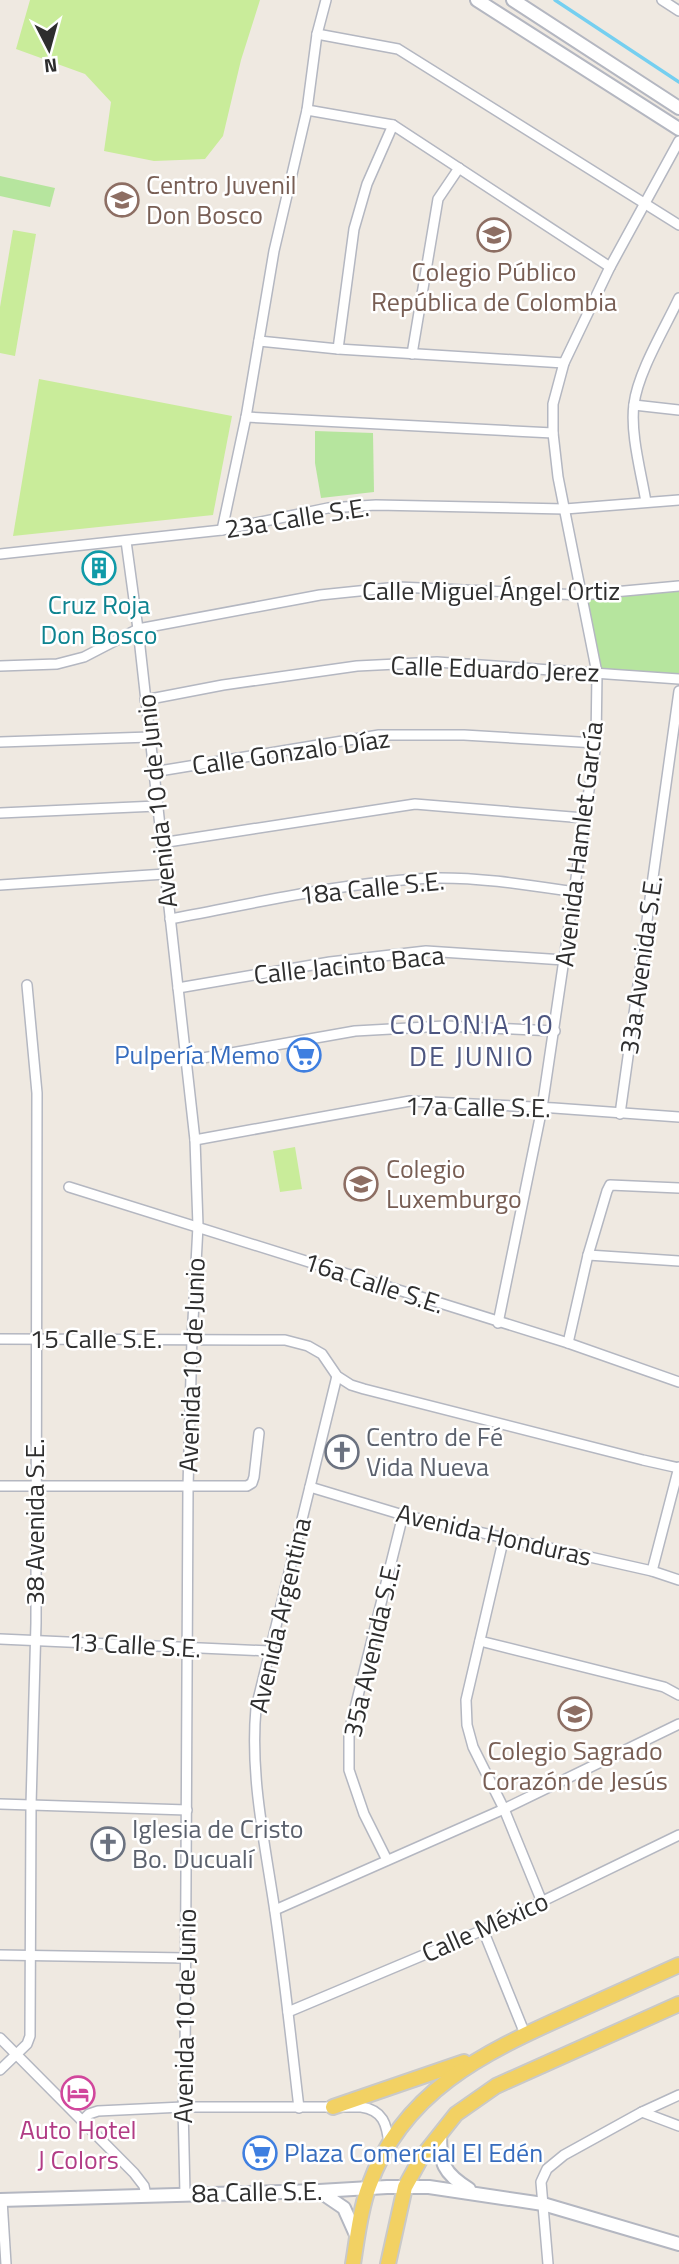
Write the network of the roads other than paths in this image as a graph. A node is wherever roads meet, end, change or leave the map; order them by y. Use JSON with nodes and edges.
{"nodes":[{"id":1,"x":326,"y":0,"type":"edge"},
{"id":2,"x":477,"y":0,"type":"edge"},
{"id":3,"x":513,"y":0,"type":"edge"},
{"id":4,"x":662,"y":0,"type":"edge"},
{"id":5,"x":679,"y":11,"type":"edge"},
{"id":6,"x":317,"y":34,"type":"junction"},
{"id":7,"x":659,"y":94,"type":"junction"},
{"id":8,"x":679,"y":99,"type":"edge"},
{"id":9,"x":679,"y":108,"type":"edge"},
{"id":10,"x":307,"y":110,"type":"junction"},
{"id":11,"x":393,"y":125,"type":"junction"},
{"id":12,"x":679,"y":129,"type":"edge"},
{"id":13,"x":679,"y":141,"type":"edge"},
{"id":14,"x":459,"y":168,"type":"junction"},
{"id":15,"x":644,"y":203,"type":"junction"},
{"id":16,"x":679,"y":225,"type":"edge"},
{"id":17,"x":610,"y":267,"type":"junction"},
{"id":18,"x":679,"y":298,"type":"edge"},
{"id":19,"x":259,"y":341,"type":"junction"},
{"id":20,"x":338,"y":349,"type":"junction"},
{"id":21,"x":412,"y":354,"type":"junction"},
{"id":22,"x":564,"y":363,"type":"junction"},
{"id":23,"x":634,"y":405,"type":"junction"},
{"id":24,"x":679,"y":410,"type":"edge"},
{"id":25,"x":246,"y":417,"type":"junction"},
{"id":26,"x":553,"y":433,"type":"junction"},
{"id":27,"x":679,"y":500,"type":"edge"},
{"id":28,"x":646,"y":502,"type":"junction"},
{"id":29,"x":565,"y":509,"type":"junction"},
{"id":30,"x":222,"y":530,"type":"junction"},
{"id":31,"x":126,"y":541,"type":"junction"},
{"id":32,"x":0,"y":554,"type":"edge"},
{"id":33,"x":679,"y":586,"type":"edge"},
{"id":34,"x":581,"y":595,"type":"junction"},
{"id":35,"x":138,"y":629,"type":"junction"},
{"id":36,"x":0,"y":666,"type":"edge"},
{"id":37,"x":597,"y":673,"type":"junction"},
{"id":38,"x":679,"y":678,"type":"edge"},
{"id":39,"x":679,"y":691,"type":"edge"},
{"id":40,"x":145,"y":700,"type":"junction"},
{"id":41,"x":150,"y":737,"type":"junction"},
{"id":42,"x":0,"y":742,"type":"edge"},
{"id":43,"x":596,"y":743,"type":"junction"},
{"id":44,"x":153,"y":772,"type":"junction"},
{"id":45,"x":157,"y":806,"type":"junction"},
{"id":46,"x":0,"y":813,"type":"edge"},
{"id":47,"x":584,"y":818,"type":"junction"},
{"id":48,"x":161,"y":843,"type":"junction"},
{"id":49,"x":165,"y":874,"type":"junction"},
{"id":50,"x":0,"y":885,"type":"edge"},
{"id":51,"x":575,"y":892,"type":"junction"},
{"id":52,"x":170,"y":919,"type":"junction"},
{"id":53,"x":564,"y":960,"type":"junction"},
{"id":54,"x":27,"y":985,"type":"dead end"},
{"id":55,"x":178,"y":988,"type":"junction"},
{"id":56,"x":555,"y":1031,"type":"junction"},
{"id":57,"x":186,"y":1060,"type":"junction"},
{"id":58,"x":542,"y":1108,"type":"junction"},
{"id":59,"x":620,"y":1114,"type":"junction"},
{"id":60,"x":679,"y":1117,"type":"edge"},
{"id":61,"x":195,"y":1140,"type":"junction"},
{"id":62,"x":69,"y":1187,"type":"dead end"},
{"id":63,"x":679,"y":1188,"type":"edge"},
{"id":64,"x":198,"y":1226,"type":"junction"},
{"id":65,"x":588,"y":1255,"type":"junction"},
{"id":66,"x":679,"y":1261,"type":"edge"},
{"id":67,"x":498,"y":1323,"type":"junction"},
{"id":68,"x":0,"y":1339,"type":"edge"},
{"id":69,"x":192,"y":1339,"type":"junction"},
{"id":70,"x":35,"y":1340,"type":"junction"},
{"id":71,"x":568,"y":1343,"type":"junction"},
{"id":72,"x":337,"y":1376,"type":"junction"},
{"id":73,"x":679,"y":1382,"type":"edge"},
{"id":74,"x":259,"y":1433,"type":"dead end"},
{"id":75,"x":679,"y":1467,"type":"edge"},
{"id":76,"x":0,"y":1486,"type":"edge"},
{"id":77,"x":36,"y":1486,"type":"junction"},
{"id":78,"x":188,"y":1487,"type":"junction"},
{"id":79,"x":310,"y":1487,"type":"junction"},
{"id":80,"x":403,"y":1515,"type":"junction"},
{"id":81,"x":504,"y":1537,"type":"junction"},
{"id":82,"x":652,"y":1571,"type":"junction"},
{"id":83,"x":679,"y":1580,"type":"edge"},
{"id":84,"x":0,"y":1639,"type":"edge"},
{"id":85,"x":34,"y":1639,"type":"junction"},
{"id":86,"x":480,"y":1641,"type":"junction"},
{"id":87,"x":187,"y":1648,"type":"junction"},
{"id":88,"x":269,"y":1651,"type":"junction"},
{"id":89,"x":679,"y":1695,"type":"edge"},
{"id":90,"x":679,"y":1724,"type":"edge"},
{"id":91,"x":0,"y":1804,"type":"edge"},
{"id":92,"x":31,"y":1805,"type":"junction"},
{"id":93,"x":504,"y":1809,"type":"junction"},
{"id":94,"x":187,"y":1810,"type":"junction"},
{"id":95,"x":679,"y":1835,"type":"edge"},
{"id":96,"x":387,"y":1860,"type":"junction"},
{"id":97,"x":542,"y":1902,"type":"junction"},
{"id":98,"x":275,"y":1910,"type":"junction"},
{"id":99,"x":483,"y":1930,"type":"junction"},
{"id":100,"x":0,"y":1955,"type":"edge"},
{"id":101,"x":31,"y":1955,"type":"junction"},
{"id":102,"x":186,"y":1958,"type":"junction"},
{"id":103,"x":679,"y":1965,"type":"edge"},
{"id":104,"x":679,"y":2004,"type":"edge"},
{"id":105,"x":288,"y":2012,"type":"junction"},
{"id":106,"x":525,"y":2034,"type":"junction"},
{"id":107,"x":0,"y":2038,"type":"edge"},
{"id":108,"x":16,"y":2054,"type":"junction"},
{"id":109,"x":479,"y":2058,"type":"junction"},
{"id":110,"x":0,"y":2070,"type":"edge"},
{"id":111,"x":679,"y":2095,"type":"edge"},
{"id":112,"x":183,"y":2107,"type":"junction"},
{"id":113,"x":334,"y":2107,"type":"junction"},
{"id":114,"x":299,"y":2108,"type":"junction"},
{"id":115,"x":642,"y":2112,"type":"junction"},
{"id":116,"x":83,"y":2120,"type":"junction"},
{"id":117,"x":679,"y":2126,"type":"edge"},
{"id":118,"x":440,"y":2134,"type":"junction"},
{"id":119,"x":389,"y":2146,"type":"junction"},
{"id":120,"x":405,"y":2187,"type":"junction"},
{"id":121,"x":368,"y":2188,"type":"junction"},
{"id":122,"x":318,"y":2191,"type":"junction"},
{"id":123,"x":475,"y":2193,"type":"junction"},
{"id":124,"x":185,"y":2194,"type":"junction"},
{"id":125,"x":146,"y":2195,"type":"junction"},
{"id":126,"x":1,"y":2200,"type":"edge"},
{"id":127,"x":543,"y":2204,"type":"junction"},
{"id":128,"x":357,"y":2239,"type":"junction"},
{"id":129,"x":679,"y":2244,"type":"edge"},
{"id":130,"x":6,"y":2264,"type":"edge"},
{"id":131,"x":353,"y":2264,"type":"edge"},
{"id":132,"x":388,"y":2264,"type":"edge"},
{"id":133,"x":548,"y":2264,"type":"edge"}],
"edges":[{"from":1,"to":6,"type":"street"},
{"from":2,"to":12,"type":"main road"},
{"from":3,"to":7,"type":"main road"},
{"from":4,"to":5,"type":"street"},
{"from":6,"to":10,"type":"street"},
{"from":6,"to":15,"type":"street"},
{"from":7,"to":8,"type":"main road"},
{"from":7,"to":9,"type":"main road"},
{"from":10,"to":11,"type":"street"},
{"from":10,"to":19,"type":"street"},
{"from":11,"to":14,"type":"street"},
{"from":11,"to":20,"type":"street"},
{"from":13,"to":15,"type":"street","name":"Avenida Hamlet García"},
{"from":14,"to":17,"type":"street"},
{"from":14,"to":21,"type":"street"},
{"from":15,"to":16,"type":"street"},
{"from":15,"to":17,"type":"street","name":"Avenida Hamlet García"},
{"from":17,"to":22,"type":"street","name":"Avenida Hamlet García"},
{"from":18,"to":23,"type":"street"},
{"from":19,"to":20,"type":"street"},
{"from":19,"to":25,"type":"street"},
{"from":20,"to":21,"type":"street"},
{"from":21,"to":22,"type":"street"},
{"from":22,"to":26,"type":"street","name":"Avenida Hamlet García"},
{"from":23,"to":24,"type":"street"},
{"from":23,"to":28,"type":"street"},
{"from":25,"to":26,"type":"street"},
{"from":25,"to":30,"type":"street"},
{"from":26,"to":29,"type":"street","name":"Avenida Hamlet García"},
{"from":27,"to":28,"type":"street","name":"23a Calle S.E."},
{"from":28,"to":29,"type":"street","name":"23a Calle S.E."},
{"from":29,"to":30,"type":"street","name":"23a Calle S.E."},
{"from":29,"to":34,"type":"street","name":"Avenida Hamlet García"},
{"from":30,"to":31,"type":"street","name":"23a Calle S.E."},
{"from":31,"to":32,"type":"street","name":"23a Calle S.E."},
{"from":31,"to":35,"type":"street","name":"Avenida 10 de Junio"},
{"from":33,"to":34,"type":"street","name":"Calle Miguel Ángel Ortiz"},
{"from":34,"to":35,"type":"street","name":"Calle Miguel Ángel Ortiz"},
{"from":34,"to":37,"type":"street","name":"Avenida Hamlet García"},
{"from":35,"to":36,"type":"street","name":"Calle Miguel Ángel Ortiz"},
{"from":35,"to":40,"type":"street","name":"Avenida 10 de Junio"},
{"from":37,"to":38,"type":"street","name":"Calle Eduardo Jerez"},
{"from":37,"to":40,"type":"street","name":"Calle Eduardo Jerez"},
{"from":37,"to":43,"type":"street","name":"Avenida Hamlet García"},
{"from":39,"to":59,"type":"street","name":"33a Avenida S.E."},
{"from":40,"to":41,"type":"street","name":"Avenida 10 de Junio"},
{"from":41,"to":42,"type":"street"},
{"from":41,"to":44,"type":"street","name":"Avenida 10 de Junio"},
{"from":43,"to":44,"type":"street","name":"Calle Gonzalo Díaz"},
{"from":43,"to":47,"type":"street","name":"Avenida Hamlet García"},
{"from":44,"to":45,"type":"street","name":"Avenida 10 de Junio"},
{"from":45,"to":46,"type":"street"},
{"from":45,"to":48,"type":"street","name":"Avenida 10 de Junio"},
{"from":47,"to":48,"type":"street"},
{"from":47,"to":51,"type":"street","name":"Avenida Hamlet García"},
{"from":48,"to":49,"type":"street","name":"Avenida 10 de Junio"},
{"from":49,"to":50,"type":"street"},
{"from":49,"to":52,"type":"street","name":"Avenida 10 de Junio"},
{"from":51,"to":52,"type":"street","name":"18a Calle S.E."},
{"from":51,"to":53,"type":"street","name":"Avenida Hamlet García"},
{"from":52,"to":55,"type":"street","name":"Avenida 10 de Junio"},
{"from":53,"to":55,"type":"street","name":"Calle Jacinto Baca"},
{"from":53,"to":56,"type":"street","name":"Avenida Hamlet García"},
{"from":54,"to":70,"type":"street","name":"38 Avenida S.E."},
{"from":55,"to":57,"type":"street","name":"Avenida 10 de Junio"},
{"from":56,"to":57,"type":"street"},
{"from":56,"to":58,"type":"street","name":"Avenida Hamlet García"},
{"from":57,"to":61,"type":"street","name":"Avenida 10 de Junio"},
{"from":58,"to":59,"type":"street","name":"17a Calle S.E."},
{"from":58,"to":61,"type":"street","name":"17a Calle S.E."},
{"from":58,"to":67,"type":"street","name":"Avenida Hamlet García"},
{"from":59,"to":60,"type":"street","name":"17a Calle S.E."},
{"from":61,"to":64,"type":"street","name":"Avenida 10 de Junio"},
{"from":62,"to":64,"type":"street","name":"16a Calle S.E."},
{"from":63,"to":65,"type":"street"},
{"from":64,"to":67,"type":"street","name":"16a Calle S.E."},
{"from":64,"to":69,"type":"street","name":"Avenida 10 de Junio"},
{"from":65,"to":66,"type":"street"},
{"from":65,"to":71,"type":"street"},
{"from":67,"to":71,"type":"street","name":"16a Calle S.E."},
{"from":68,"to":70,"type":"street","name":"15 Calle S.E."},
{"from":69,"to":70,"type":"street","name":"15 Calle S.E."},
{"from":69,"to":72,"type":"street","name":"15 Calle S.E."},
{"from":69,"to":78,"type":"street","name":"Avenida 10 de Junio"},
{"from":70,"to":77,"type":"street","name":"38 Avenida S.E."},
{"from":71,"to":73,"type":"street","name":"16a Calle S.E."},
{"from":72,"to":75,"type":"street"},
{"from":72,"to":79,"type":"street","name":"Avenida Argentina"},
{"from":74,"to":78,"type":"street"},
{"from":75,"to":82,"type":"street"},
{"from":76,"to":77,"type":"street"},
{"from":77,"to":78,"type":"street"},
{"from":77,"to":85,"type":"street","name":"38 Avenida S.E."},
{"from":78,"to":87,"type":"street","name":"Avenida 10 de Junio"},
{"from":79,"to":80,"type":"street","name":"Avenida Honduras"},
{"from":79,"to":88,"type":"street","name":"Avenida Argentina"},
{"from":80,"to":81,"type":"street","name":"Avenida Honduras"},
{"from":80,"to":96,"type":"street","name":"35a Avenida S.E."},
{"from":81,"to":82,"type":"street","name":"Avenida Honduras"},
{"from":81,"to":86,"type":"street"},
{"from":82,"to":83,"type":"street","name":"Avenida Honduras"},
{"from":84,"to":85,"type":"street","name":"13 Calle S.E."},
{"from":85,"to":87,"type":"street","name":"13 Calle S.E."},
{"from":85,"to":92,"type":"street","name":"38 Avenida S.E."},
{"from":86,"to":89,"type":"street"},
{"from":86,"to":93,"type":"street"},
{"from":87,"to":88,"type":"street","name":"13 Calle S.E."},
{"from":87,"to":94,"type":"street","name":"Avenida 10 de Junio"},
{"from":88,"to":98,"type":"street","name":"Avenida Argentina"},
{"from":90,"to":93,"type":"street"},
{"from":91,"to":92,"type":"street"},
{"from":92,"to":94,"type":"street"},
{"from":92,"to":101,"type":"street","name":"38 Avenida S.E."},
{"from":93,"to":96,"type":"street"},
{"from":93,"to":97,"type":"street"},
{"from":94,"to":102,"type":"street","name":"Avenida 10 de Junio"},
{"from":95,"to":97,"type":"street","name":"Calle México"},
{"from":96,"to":98,"type":"street"},
{"from":97,"to":99,"type":"street","name":"Calle México"},
{"from":98,"to":105,"type":"street","name":"Avenida Argentina"},
{"from":99,"to":105,"type":"street","name":"Calle México"},
{"from":99,"to":106,"type":"street"},
{"from":100,"to":101,"type":"street"},
{"from":101,"to":102,"type":"street"},
{"from":101,"to":108,"type":"street","name":"38 Avenida S.E."},
{"from":102,"to":112,"type":"street","name":"Avenida 10 de Junio"},
{"from":103,"to":106,"type":"main road"},
{"from":104,"to":118,"type":"main road"},
{"from":105,"to":114,"type":"street","name":"Avenida Argentina"},
{"from":106,"to":109,"type":"main road"},
{"from":107,"to":108,"type":"street"},
{"from":108,"to":110,"type":"street","name":"38 Avenida S.E."},
{"from":108,"to":116,"type":"street"},
{"from":109,"to":113,"type":"main road"},
{"from":109,"to":119,"type":"main road"},
{"from":111,"to":115,"type":"street"},
{"from":112,"to":114,"type":"street"},
{"from":112,"to":116,"type":"street"},
{"from":112,"to":124,"type":"street","name":"Avenida 10 de Junio"},
{"from":113,"to":114,"type":"street"},
{"from":113,"to":119,"type":"street"},
{"from":115,"to":117,"type":"street"},
{"from":115,"to":127,"type":"street"},
{"from":116,"to":125,"type":"street"},
{"from":118,"to":120,"type":"main road"},
{"from":118,"to":123,"type":"main road"},
{"from":119,"to":121,"type":"main road"},
{"from":120,"to":121,"type":"main road","name":"8a Calle S.E."},
{"from":120,"to":123,"type":"main road","name":"8a Calle S.E."},
{"from":120,"to":132,"type":"main road"},
{"from":121,"to":122,"type":"main road","name":"8a Calle S.E."},
{"from":121,"to":128,"type":"main road"},
{"from":122,"to":124,"type":"main road","name":"8a Calle S.E."},
{"from":122,"to":128,"type":"main road"},
{"from":123,"to":127,"type":"main road","name":"8a Calle S.E."},
{"from":124,"to":125,"type":"main road","name":"8a Calle S.E."},
{"from":125,"to":126,"type":"main road","name":"8a Calle S.E."},
{"from":126,"to":130,"type":"street"},
{"from":127,"to":129,"type":"main road","name":"8a Calle S.E."},
{"from":127,"to":133,"type":"street"},
{"from":128,"to":131,"type":"main road"}]}
